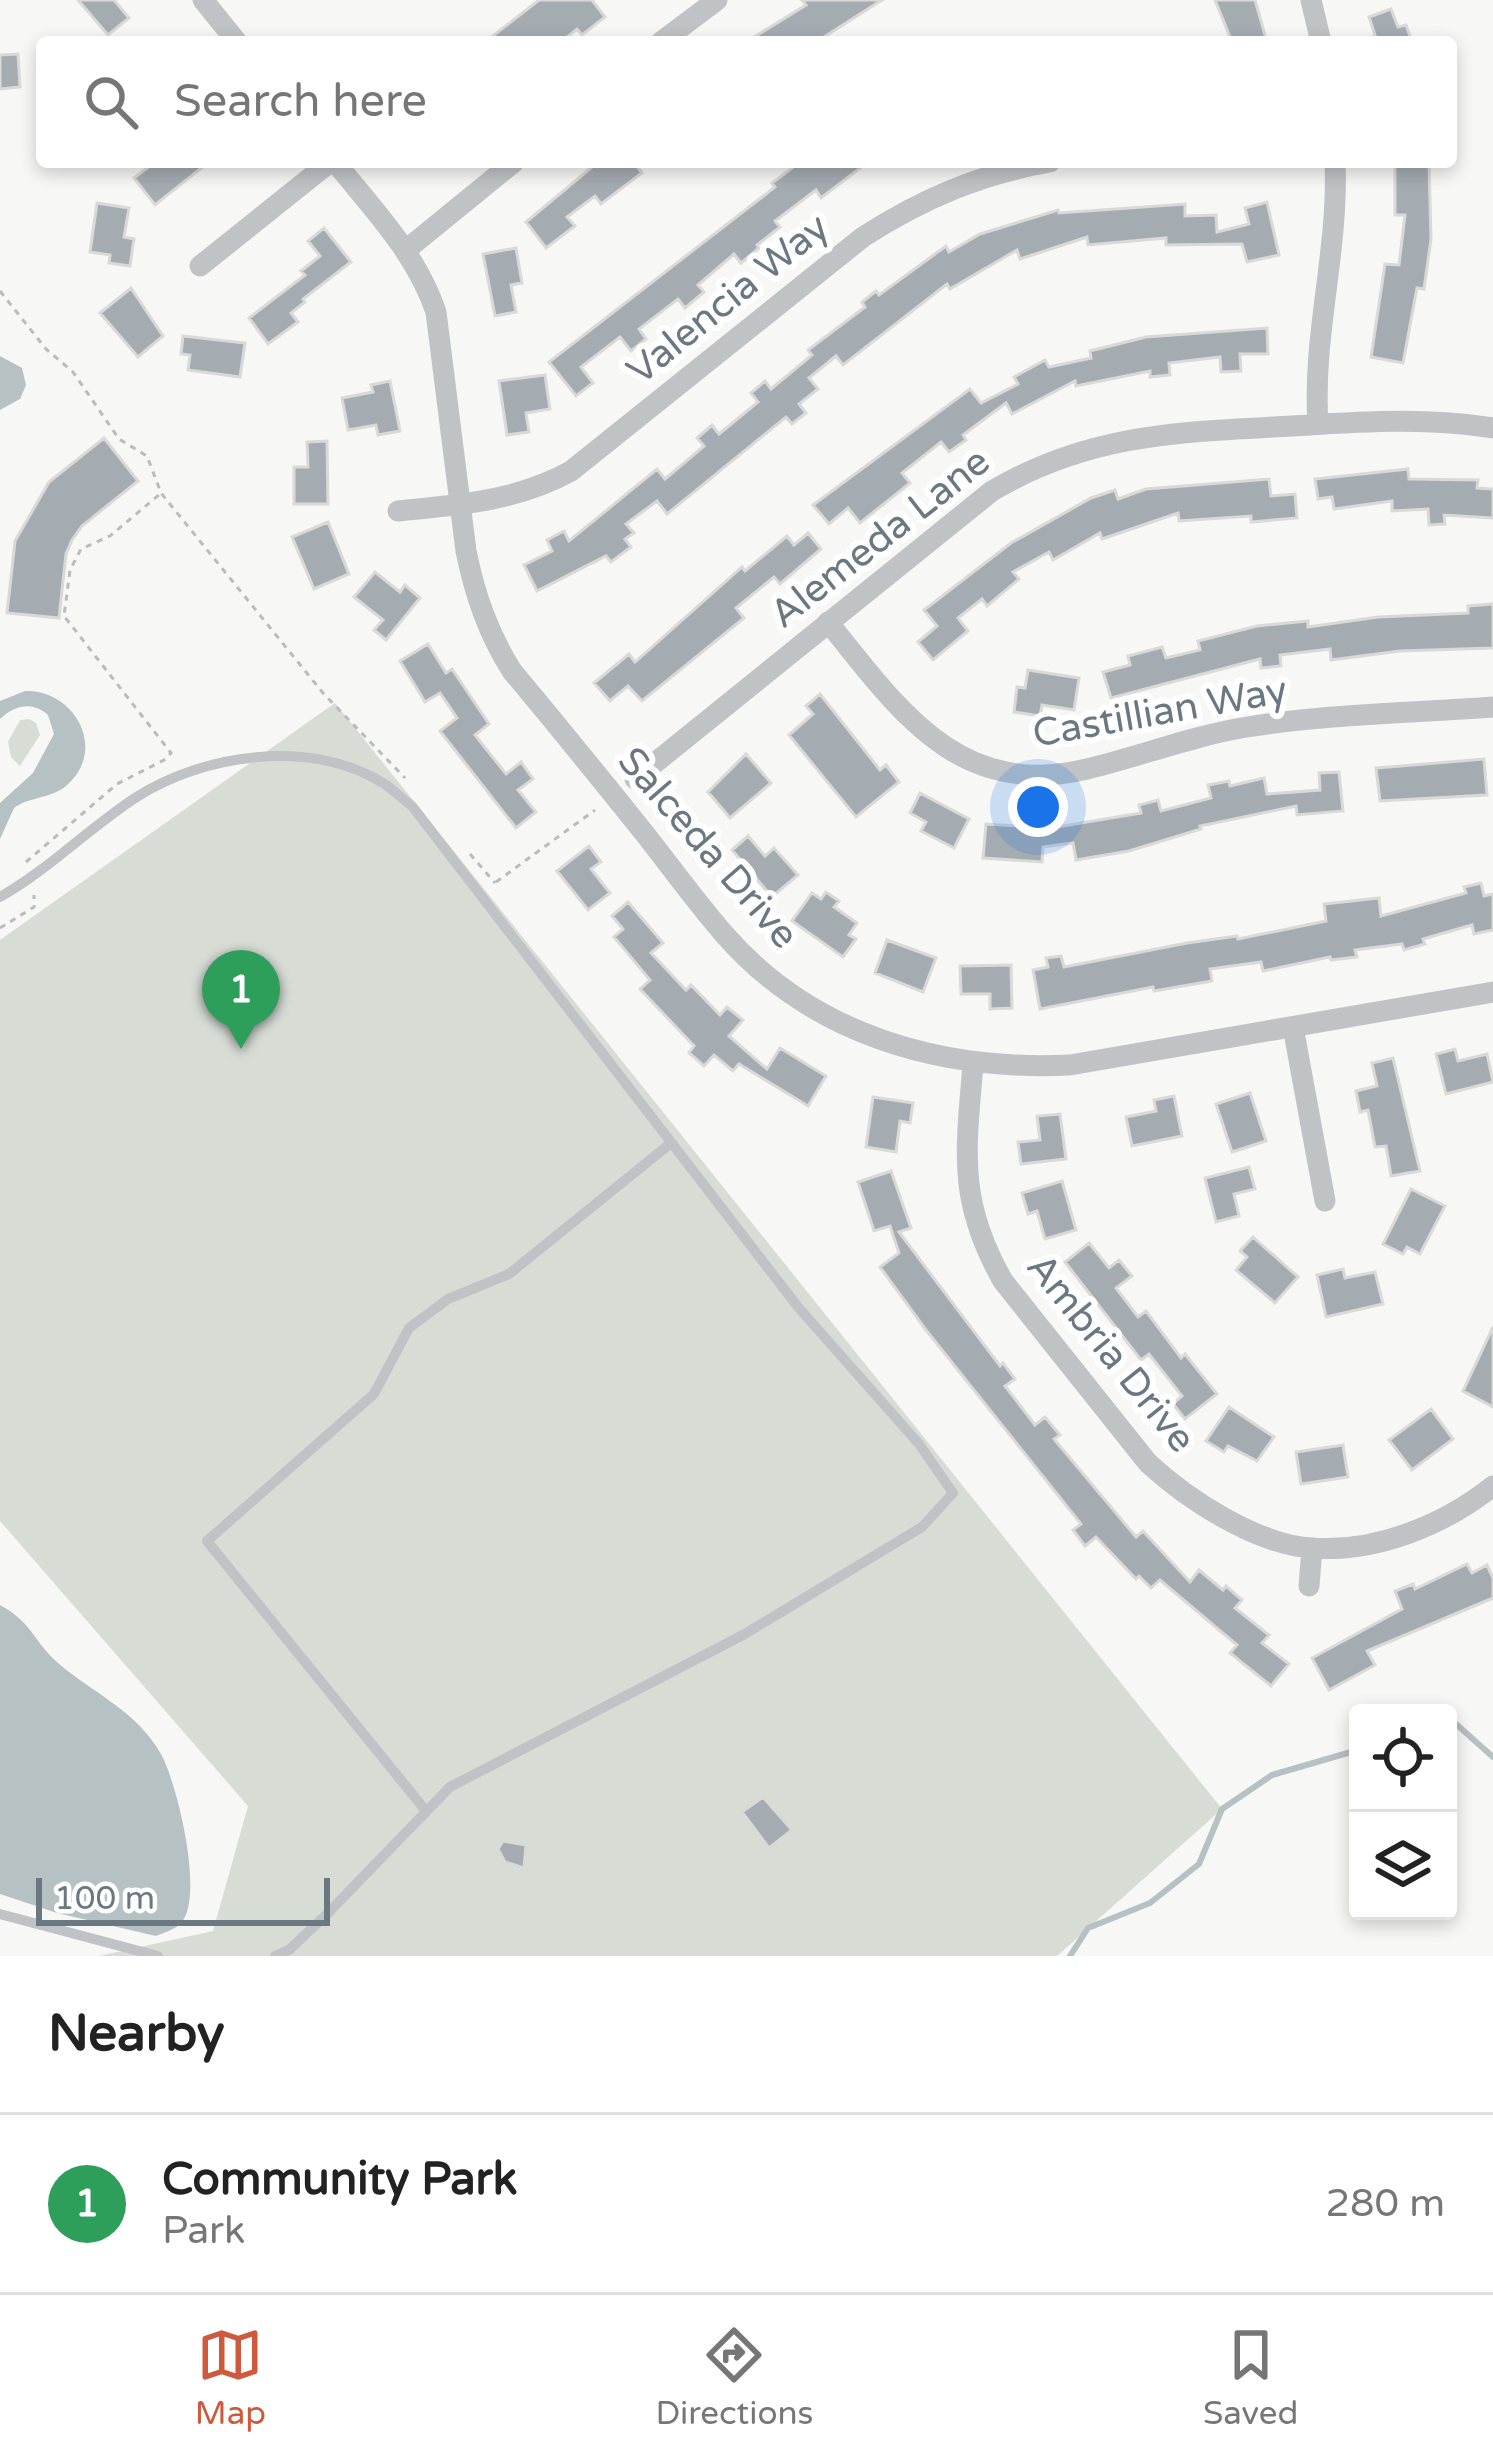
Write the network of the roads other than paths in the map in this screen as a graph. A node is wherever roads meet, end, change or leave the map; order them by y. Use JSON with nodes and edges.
{"nodes":[{"id":1,"x":203,"y":0,"type":"edge"},
{"id":2,"x":717,"y":0,"type":"edge"},
{"id":3,"x":1311,"y":0,"type":"edge"},
{"id":4,"x":232,"y":36,"type":"edge"},
{"id":5,"x":670,"y":36,"type":"edge"},
{"id":6,"x":1320,"y":36,"type":"edge"},
{"id":7,"x":324,"y":168,"type":"edge"},
{"id":8,"x":337,"y":168,"type":"edge"},
{"id":9,"x":507,"y":168,"type":"edge"},
{"id":10,"x":1024,"y":168,"type":"edge"},
{"id":11,"x":1335,"y":168,"type":"edge"},
{"id":12,"x":406,"y":250,"type":"junction"},
{"id":13,"x":200,"y":266,"type":"dead end"},
{"id":14,"x":1318,"y":424,"type":"junction"},
{"id":15,"x":1493,"y":428,"type":"edge"},
{"id":16,"x":460,"y":505,"type":"junction"},
{"id":17,"x":398,"y":511,"type":"dead end"},
{"id":18,"x":828,"y":622,"type":"junction"},
{"id":19,"x":1493,"y":706,"type":"edge"},
{"id":20,"x":635,"y":779,"type":"dead end"},
{"id":21,"x":0,"y":897,"type":"edge"},
{"id":22,"x":1493,"y":992,"type":"edge"},
{"id":23,"x":1293,"y":1027,"type":"junction"},
{"id":24,"x":973,"y":1064,"type":"junction"},
{"id":25,"x":671,"y":1143,"type":"junction"},
{"id":26,"x":1325,"y":1201,"type":"dead end"},
{"id":27,"x":1493,"y":1486,"type":"edge"},
{"id":28,"x":1312,"y":1548,"type":"junction"},
{"id":29,"x":1309,"y":1586,"type":"dead end"},
{"id":30,"x":426,"y":1811,"type":"junction"},
{"id":31,"x":0,"y":1914,"type":"edge"},
{"id":32,"x":158,"y":1956,"type":"edge"},
{"id":33,"x":275,"y":1956,"type":"edge"}],
"edges":[{"from":1,"to":4,"type":"street"},
{"from":2,"to":5,"type":"street"},
{"from":3,"to":6,"type":"street"},
{"from":7,"to":13,"type":"street"},
{"from":8,"to":12,"type":"street","name":"Salceda Drive"},
{"from":9,"to":12,"type":"street"},
{"from":10,"to":16,"type":"street","name":"Valencia Way"},
{"from":11,"to":14,"type":"street"},
{"from":12,"to":16,"type":"street","name":"Salceda Drive"},
{"from":14,"to":15,"type":"street","name":"Alemeda Lane"},
{"from":14,"to":18,"type":"street","name":"Alemeda Lane"},
{"from":16,"to":17,"type":"street","name":"Valencia Way"},
{"from":16,"to":24,"type":"street","name":"Salceda Drive"},
{"from":18,"to":19,"type":"street","name":"Castillian Way"},
{"from":18,"to":20,"type":"street","name":"Alemeda Lane"},
{"from":21,"to":25,"type":"lane"},
{"from":22,"to":23,"type":"street","name":"Salceda Drive"},
{"from":23,"to":24,"type":"street","name":"Salceda Drive"},
{"from":23,"to":26,"type":"street"},
{"from":24,"to":28,"type":"street","name":"Ambria Drive"},
{"from":25,"to":30,"type":"lane"},
{"from":25,"to":30,"type":"lane"},
{"from":27,"to":28,"type":"street","name":"Ambria Drive"},
{"from":28,"to":29,"type":"street"},
{"from":30,"to":33,"type":"lane"},
{"from":31,"to":32,"type":"lane"}]}
